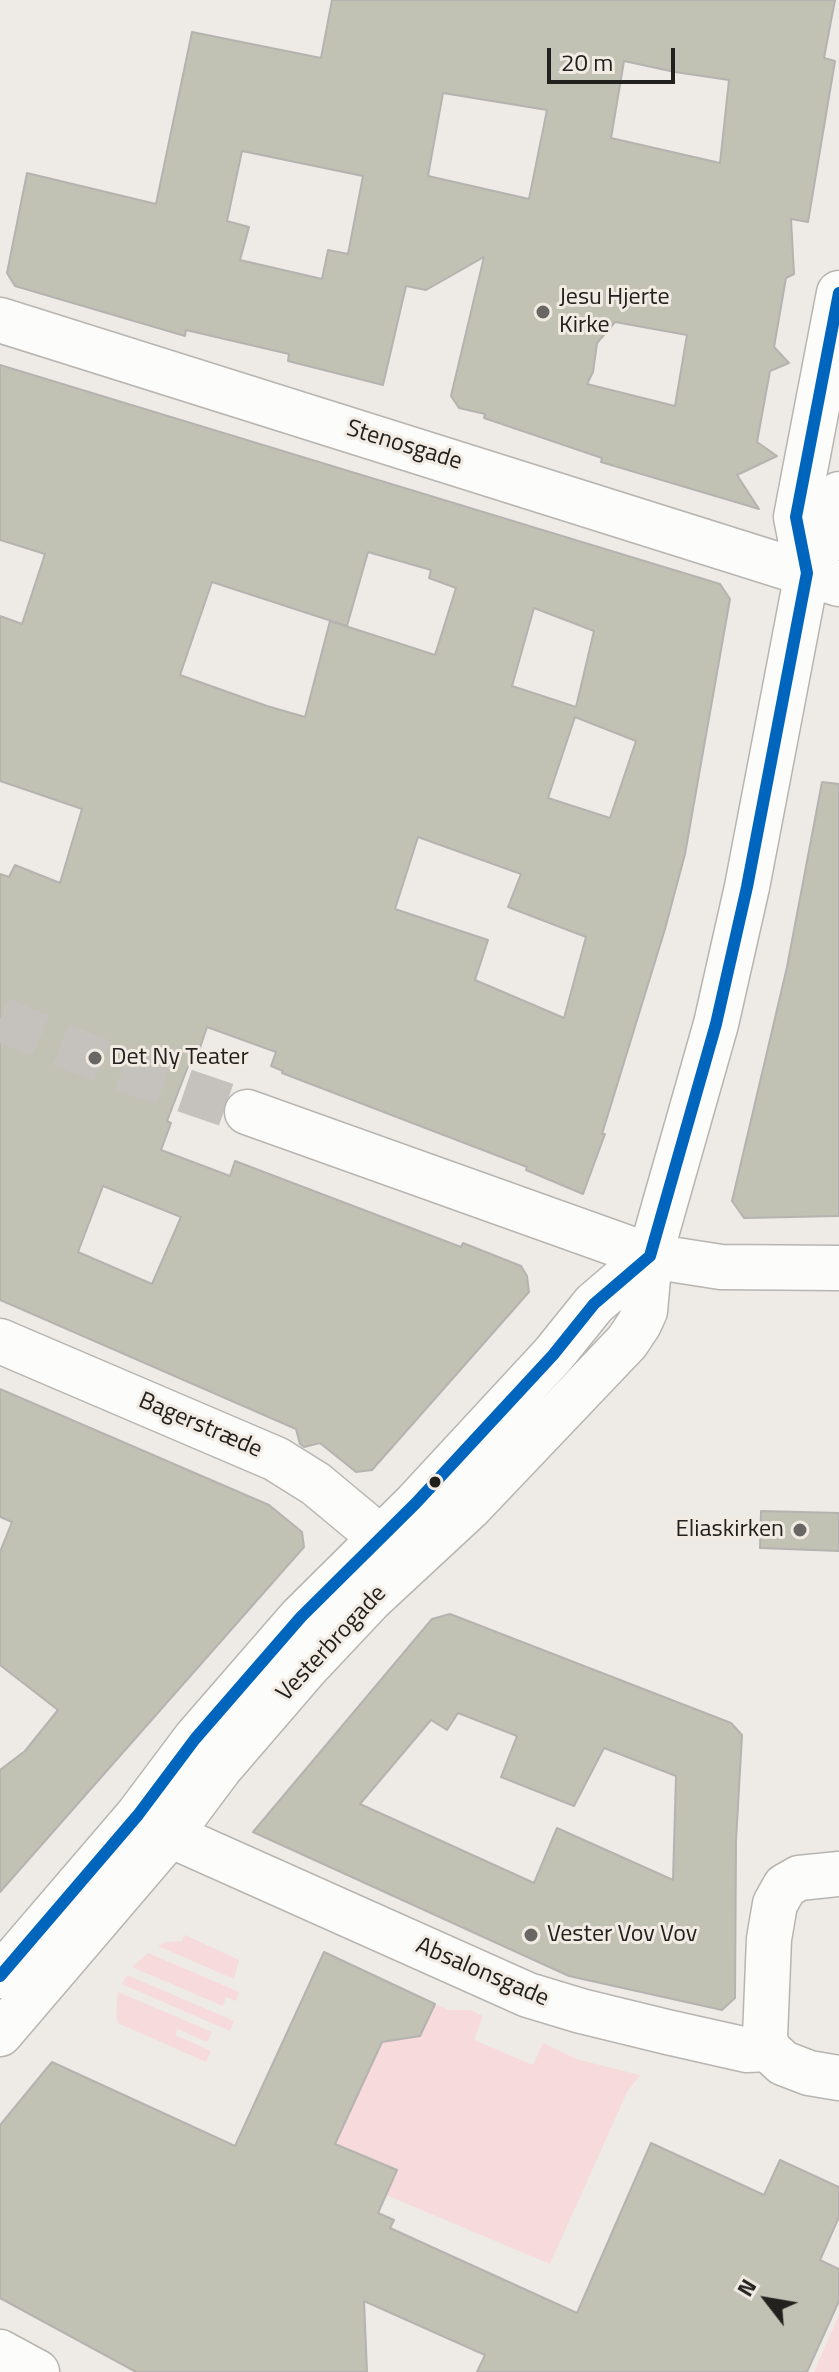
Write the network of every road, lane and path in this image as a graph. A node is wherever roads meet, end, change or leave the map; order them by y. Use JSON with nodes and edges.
{"nodes":[{"id":1,"x":839,"y":293,"type":"edge"},
{"id":2,"x":0,"y":320,"type":"edge"},
{"id":3,"x":839,"y":494,"type":"edge"},
{"id":4,"x":823,"y":578,"type":"edge"},
{"id":5,"x":247,"y":1112,"type":"tunnel mouth"},
{"id":6,"x":650,"y":1256,"type":"junction"},
{"id":7,"x":839,"y":1268,"type":"edge"},
{"id":8,"x":0,"y":1341,"type":"edge"},
{"id":9,"x":382,"y":1540,"type":"junction"},
{"id":10,"x":433,"y":1542,"type":"junction"},
{"id":11,"x":154,"y":1825,"type":"junction"},
{"id":12,"x":839,"y":1874,"type":"edge"},
{"id":13,"x":0,"y":1976,"type":"edge"},
{"id":14,"x":0,"y":2034,"type":"edge"},
{"id":15,"x":768,"y":2049,"type":"junction"},
{"id":16,"x":839,"y":2078,"type":"edge"},
{"id":17,"x":0,"y":2352,"type":"edge"},
{"id":18,"x":37,"y":2372,"type":"edge"}],
"edges":[{"from":1,"to":4,"type":"street","name":"Vesterbrogade"},
{"from":2,"to":4,"type":"street","name":"Stenosgade"},
{"from":3,"to":4,"type":"street","name":"Vesterbrogade"},
{"from":4,"to":6,"type":"street","name":"Vesterbrogade"},
{"from":5,"to":6,"type":"street"},
{"from":6,"to":7,"type":"street"},
{"from":6,"to":9,"type":"street","name":"Vesterbrogade"},
{"from":6,"to":10,"type":"street","name":"Vesterbrogade"},
{"from":8,"to":9,"type":"street","name":"Bagerstræde"},
{"from":9,"to":10,"type":"street"},
{"from":9,"to":11,"type":"street","name":"Vesterbrogade"},
{"from":10,"to":11,"type":"street","name":"Vesterbrogade"},
{"from":11,"to":13,"type":"street","name":"Vesterbrogade"},
{"from":11,"to":14,"type":"street","name":"Vesterbrogade"},
{"from":11,"to":15,"type":"street","name":"Absalonsgade"},
{"from":12,"to":15,"type":"street"},
{"from":15,"to":16,"type":"street","name":"Absalonsgade"},
{"from":17,"to":18,"type":"street"}]}
